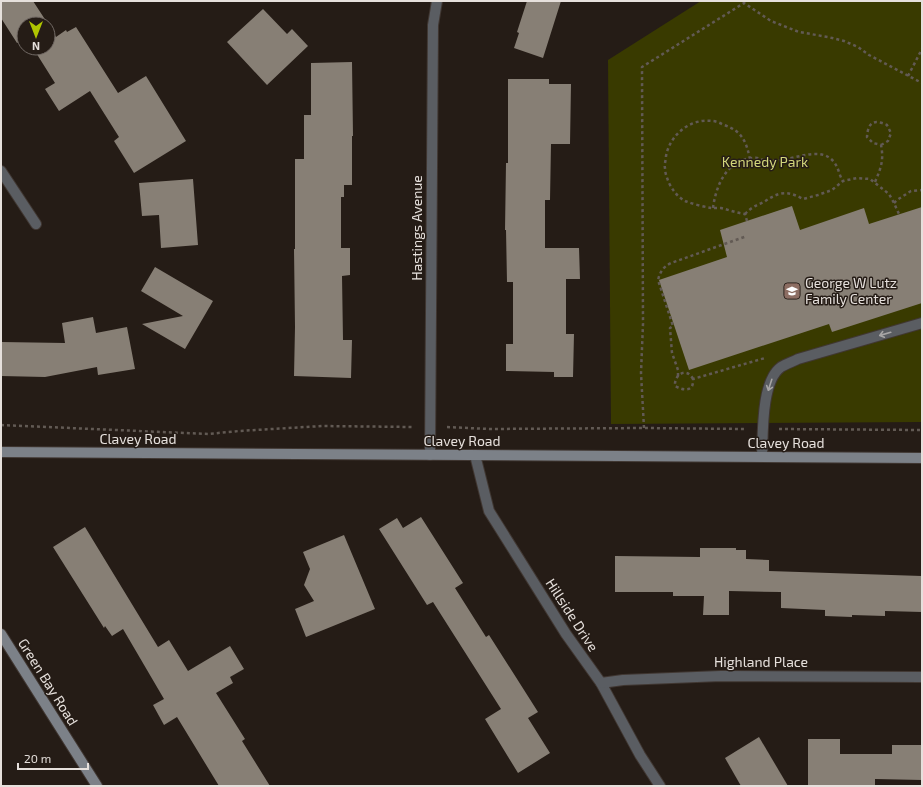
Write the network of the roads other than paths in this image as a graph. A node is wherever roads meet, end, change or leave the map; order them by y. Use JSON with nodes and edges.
{"nodes":[{"id":1,"x":437,"y":1,"type":"edge"},
{"id":2,"x":1,"y":171,"type":"edge"},
{"id":3,"x":36,"y":224,"type":"dead end"},
{"id":4,"x":922,"y":323,"type":"edge"},
{"id":5,"x":1,"y":452,"type":"edge"},
{"id":6,"x":430,"y":455,"type":"junction"},
{"id":7,"x":475,"y":455,"type":"junction"},
{"id":8,"x":762,"y":457,"type":"junction"},
{"id":9,"x":922,"y":458,"type":"edge"},
{"id":10,"x":1,"y":634,"type":"edge"},
{"id":11,"x":922,"y":677,"type":"edge"},
{"id":12,"x":601,"y":683,"type":"junction"},
{"id":13,"x":97,"y":786,"type":"edge"},
{"id":14,"x":660,"y":786,"type":"edge"}],
"edges":[{"from":1,"to":6,"type":"street","name":"Hastings Avenue"},
{"from":2,"to":3,"type":"street"},
{"from":4,"to":8,"type":"street","one_way":true},
{"from":5,"to":6,"type":"main road","name":"Clavey Road"},
{"from":6,"to":7,"type":"main road","name":"Clavey Road"},
{"from":7,"to":8,"type":"main road","name":"Clavey Road"},
{"from":7,"to":12,"type":"street","name":"Hillside Drive"},
{"from":8,"to":9,"type":"main road","name":"Clavey Road"},
{"from":10,"to":13,"type":"main road","name":"Green Bay Road"},
{"from":11,"to":12,"type":"street","name":"Highland Place"},
{"from":12,"to":14,"type":"street","name":"Hillside Drive"}]}
